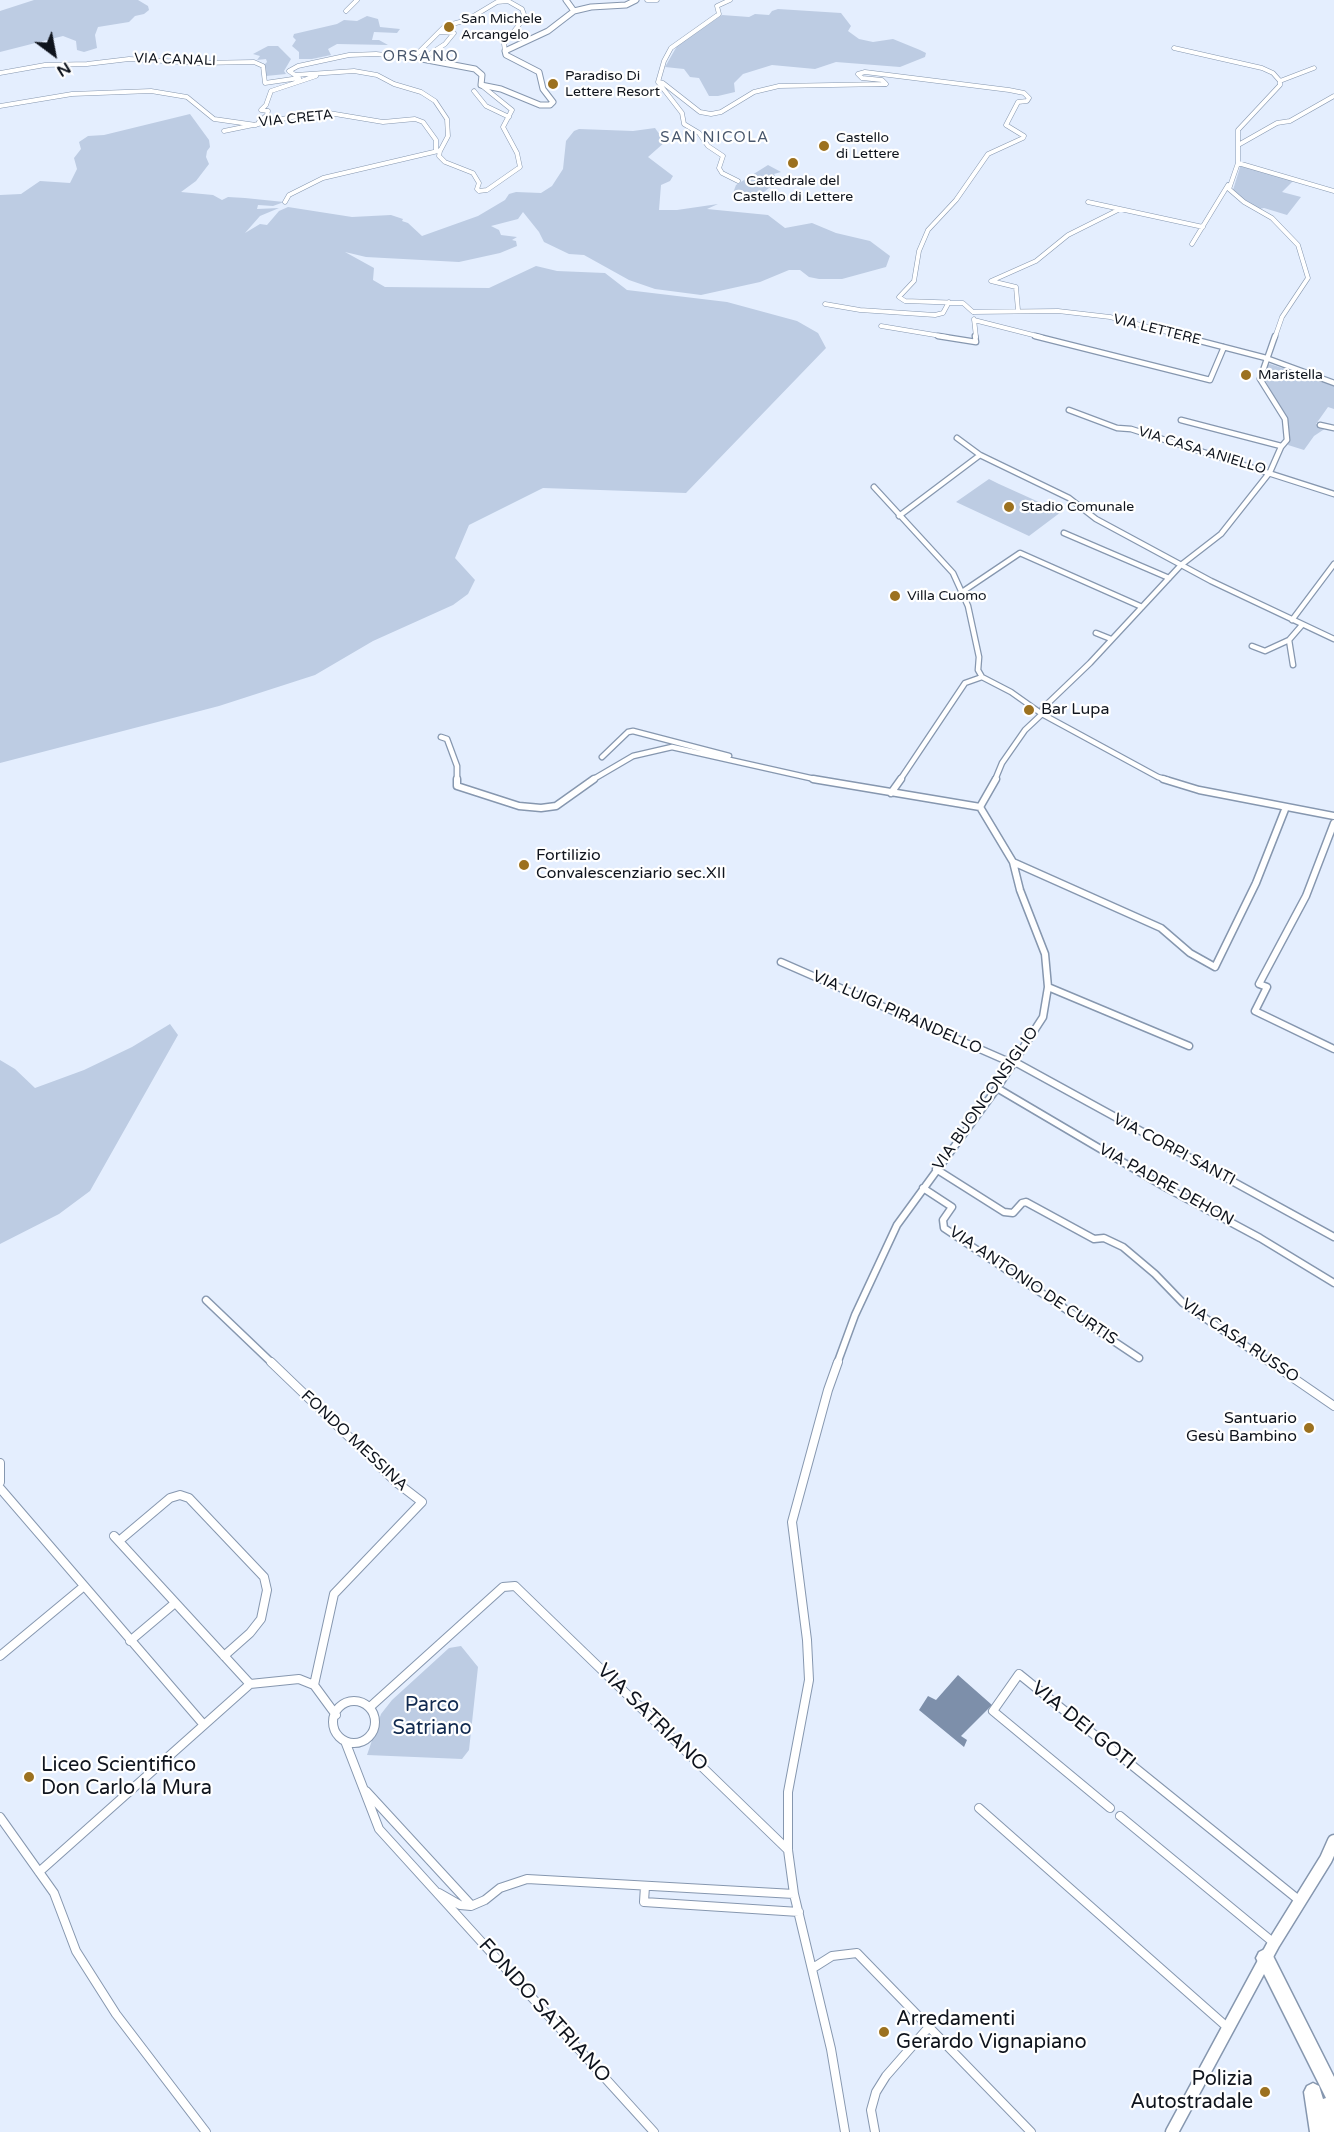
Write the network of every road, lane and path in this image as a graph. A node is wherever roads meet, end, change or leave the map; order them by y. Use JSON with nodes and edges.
{"nodes":[{"id":1,"x":357,"y":0,"type":"edge"},
{"id":2,"x":566,"y":0,"type":"edge"},
{"id":3,"x":636,"y":0,"type":"edge"},
{"id":4,"x":647,"y":0,"type":"edge"},
{"id":5,"x":657,"y":0,"type":"edge"},
{"id":6,"x":730,"y":0,"type":"edge"},
{"id":7,"x":346,"y":10,"type":"dead end"},
{"id":8,"x":574,"y":11,"type":"junction"},
{"id":9,"x":465,"y":23,"type":"dead end"},
{"id":10,"x":440,"y":32,"type":"junction"},
{"id":11,"x":454,"y":33,"type":"junction"},
{"id":12,"x":1174,"y":48,"type":"dead end"},
{"id":13,"x":505,"y":51,"type":"junction"},
{"id":14,"x":407,"y":58,"type":"junction"},
{"id":15,"x":413,"y":58,"type":"junction"},
{"id":16,"x":422,"y":59,"type":"junction"},
{"id":17,"x":398,"y":61,"type":"dead end"},
{"id":18,"x":1314,"y":68,"type":"dead end"},
{"id":19,"x":334,"y":72,"type":"junction"},
{"id":20,"x":0,"y":73,"type":"edge"},
{"id":21,"x":317,"y":76,"type":"junction"},
{"id":22,"x":1280,"y":81,"type":"junction"},
{"id":23,"x":658,"y":82,"type":"junction"},
{"id":24,"x":481,"y":85,"type":"junction"},
{"id":25,"x":494,"y":96,"type":"junction"},
{"id":26,"x":1334,"y":96,"type":"edge"},
{"id":27,"x":0,"y":106,"type":"edge"},
{"id":28,"x":509,"y":117,"type":"junction"},
{"id":29,"x":256,"y":125,"type":"junction"},
{"id":30,"x":224,"y":131,"type":"dead end"},
{"id":31,"x":1240,"y":144,"type":"junction"},
{"id":32,"x":436,"y":151,"type":"junction"},
{"id":33,"x":1239,"y":163,"type":"junction"},
{"id":34,"x":738,"y":181,"type":"dead end"},
{"id":35,"x":1232,"y":183,"type":"junction"},
{"id":36,"x":1334,"y":191,"type":"edge"},
{"id":37,"x":285,"y":202,"type":"dead end"},
{"id":38,"x":1088,"y":202,"type":"dead end"},
{"id":39,"x":1120,"y":208,"type":"junction"},
{"id":40,"x":1203,"y":227,"type":"junction"},
{"id":41,"x":1192,"y":244,"type":"dead end"},
{"id":42,"x":949,"y":302,"type":"junction"},
{"id":43,"x":825,"y":304,"type":"dead end"},
{"id":44,"x":1018,"y":310,"type":"junction"},
{"id":45,"x":973,"y":312,"type":"junction"},
{"id":46,"x":974,"y":320,"type":"junction"},
{"id":47,"x":881,"y":326,"type":"dead end"},
{"id":48,"x":1224,"y":347,"type":"junction"},
{"id":49,"x":1266,"y":358,"type":"junction"},
{"id":50,"x":1334,"y":383,"type":"edge"},
{"id":51,"x":1069,"y":410,"type":"dead end"},
{"id":52,"x":1181,"y":420,"type":"dead end"},
{"id":53,"x":1320,"y":425,"type":"dead end"},
{"id":54,"x":1334,"y":428,"type":"edge"},
{"id":55,"x":957,"y":438,"type":"dead end"},
{"id":56,"x":1281,"y":446,"type":"junction"},
{"id":57,"x":980,"y":455,"type":"junction"},
{"id":58,"x":1270,"y":472,"type":"junction"},
{"id":59,"x":874,"y":487,"type":"dead end"},
{"id":60,"x":1334,"y":494,"type":"edge"},
{"id":61,"x":899,"y":516,"type":"junction"},
{"id":62,"x":1064,"y":533,"type":"dead end"},
{"id":63,"x":1334,"y":564,"type":"edge"},
{"id":64,"x":1181,"y":565,"type":"junction"},
{"id":65,"x":1169,"y":578,"type":"junction"},
{"id":66,"x":962,"y":592,"type":"junction"},
{"id":67,"x":1142,"y":607,"type":"junction"},
{"id":68,"x":1292,"y":620,"type":"junction"},
{"id":69,"x":1113,"y":624,"type":"dead end"},
{"id":70,"x":1302,"y":625,"type":"junction"},
{"id":71,"x":1121,"y":628,"type":"junction"},
{"id":72,"x":1096,"y":633,"type":"dead end"},
{"id":73,"x":1111,"y":639,"type":"junction"},
{"id":74,"x":1334,"y":639,"type":"edge"},
{"id":75,"x":1289,"y":640,"type":"junction"},
{"id":76,"x":1252,"y":646,"type":"dead end"},
{"id":77,"x":1293,"y":665,"type":"dead end"},
{"id":78,"x":982,"y":676,"type":"junction"},
{"id":79,"x":1042,"y":714,"type":"junction"},
{"id":80,"x":441,"y":737,"type":"dead end"},
{"id":81,"x":602,"y":757,"type":"dead end"},
{"id":82,"x":752,"y":765,"type":"junction"},
{"id":83,"x":891,"y":793,"type":"junction"},
{"id":84,"x":980,"y":807,"type":"junction"},
{"id":85,"x":1286,"y":807,"type":"junction"},
{"id":86,"x":1334,"y":816,"type":"edge"},
{"id":87,"x":1334,"y":823,"type":"edge"},
{"id":88,"x":1013,"y":862,"type":"junction"},
{"id":89,"x":781,"y":962,"type":"dead end"},
{"id":90,"x":1048,"y":987,"type":"junction"},
{"id":91,"x":1190,"y":1046,"type":"dead end"},
{"id":92,"x":1334,"y":1049,"type":"edge"},
{"id":93,"x":1015,"y":1063,"type":"junction"},
{"id":94,"x":997,"y":1088,"type":"junction"},
{"id":95,"x":936,"y":1169,"type":"junction"},
{"id":96,"x":923,"y":1188,"type":"junction"},
{"id":97,"x":1334,"y":1237,"type":"edge"},
{"id":98,"x":1334,"y":1282,"type":"edge"},
{"id":99,"x":206,"y":1300,"type":"dead end"},
{"id":100,"x":1139,"y":1358,"type":"dead end"},
{"id":101,"x":1334,"y":1406,"type":"edge"},
{"id":102,"x":0,"y":1463,"type":"edge"},
{"id":103,"x":0,"y":1482,"type":"edge"},
{"id":104,"x":0,"y":1488,"type":"edge"},
{"id":105,"x":83,"y":1587,"type":"junction"},
{"id":106,"x":175,"y":1603,"type":"junction"},
{"id":107,"x":130,"y":1641,"type":"junction"},
{"id":108,"x":0,"y":1656,"type":"edge"},
{"id":109,"x":224,"y":1656,"type":"junction"},
{"id":110,"x":250,"y":1684,"type":"junction"},
{"id":111,"x":314,"y":1685,"type":"junction"},
{"id":112,"x":370,"y":1707,"type":"junction"},
{"id":113,"x":336,"y":1714,"type":"junction"},
{"id":114,"x":204,"y":1725,"type":"junction"},
{"id":115,"x":345,"y":1741,"type":"junction"},
{"id":116,"x":363,"y":1788,"type":"junction"},
{"id":117,"x":979,"y":1808,"type":"dead end"},
{"id":118,"x":1110,"y":1808,"type":"dead end"},
{"id":119,"x":1120,"y":1816,"type":"dead end"},
{"id":120,"x":0,"y":1817,"type":"edge"},
{"id":121,"x":1334,"y":1841,"type":"edge"},
{"id":122,"x":788,"y":1850,"type":"junction"},
{"id":123,"x":39,"y":1872,"type":"junction"},
{"id":124,"x":645,"y":1886,"type":"junction"},
{"id":125,"x":434,"y":1890,"type":"junction"},
{"id":126,"x":794,"y":1894,"type":"junction"},
{"id":127,"x":1299,"y":1901,"type":"junction"},
{"id":128,"x":471,"y":1906,"type":"junction"},
{"id":129,"x":799,"y":1912,"type":"junction"},
{"id":130,"x":1269,"y":1950,"type":"junction"},
{"id":131,"x":813,"y":1968,"type":"junction"},
{"id":132,"x":1227,"y":2027,"type":"junction"},
{"id":133,"x":928,"y":2028,"type":"junction"},
{"id":134,"x":1313,"y":2092,"type":"dead end"},
{"id":135,"x":1332,"y":2099,"type":"edge"},
{"id":136,"x":1334,"y":2126,"type":"edge"},
{"id":137,"x":206,"y":2132,"type":"edge"},
{"id":138,"x":654,"y":2132,"type":"edge"},
{"id":139,"x":845,"y":2132,"type":"edge"},
{"id":140,"x":875,"y":2132,"type":"edge"},
{"id":141,"x":1031,"y":2132,"type":"edge"},
{"id":142,"x":1172,"y":2132,"type":"edge"},
{"id":143,"x":1319,"y":2132,"type":"edge"}],
"edges":[{"from":1,"to":7,"type":"street"},
{"from":2,"to":8,"type":"street"},
{"from":3,"to":8,"type":"street"},
{"from":4,"to":5,"type":"street"},
{"from":6,"to":23,"type":"street"},
{"from":8,"to":13,"type":"street"},
{"from":9,"to":11,"type":"street"},
{"from":10,"to":11,"type":"street"},
{"from":10,"to":13,"type":"street"},
{"from":10,"to":15,"type":"street"},
{"from":11,"to":16,"type":"street"},
{"from":12,"to":22,"type":"street"},
{"from":13,"to":24,"type":"street"},
{"from":14,"to":15,"type":"street"},
{"from":14,"to":17,"type":"street"},
{"from":14,"to":19,"type":"street"},
{"from":15,"to":16,"type":"street"},
{"from":16,"to":24,"type":"street"},
{"from":18,"to":22,"type":"street"},
{"from":19,"to":21,"type":"street","name":"VIA CANALI"},
{"from":19,"to":32,"type":"street"},
{"from":20,"to":21,"type":"street","name":"VIA CANALI"},
{"from":21,"to":29,"type":"street"},
{"from":22,"to":31,"type":"street"},
{"from":23,"to":34,"type":"street"},
{"from":23,"to":42,"type":"street"},
{"from":24,"to":25,"type":"street"},
{"from":25,"to":28,"type":"street"},
{"from":25,"to":28,"type":"street"},
{"from":26,"to":31,"type":"street"},
{"from":27,"to":29,"type":"street","name":"VIA CRETA"},
{"from":28,"to":32,"type":"street"},
{"from":29,"to":30,"type":"street"},
{"from":29,"to":32,"type":"street","name":"VIA CRETA"},
{"from":31,"to":33,"type":"street"},
{"from":32,"to":37,"type":"street"},
{"from":33,"to":35,"type":"street"},
{"from":33,"to":36,"type":"street"},
{"from":35,"to":40,"type":"street"},
{"from":35,"to":49,"type":"street"},
{"from":38,"to":39,"type":"street"},
{"from":39,"to":40,"type":"street"},
{"from":39,"to":44,"type":"street"},
{"from":40,"to":41,"type":"street"},
{"from":42,"to":43,"type":"street"},
{"from":42,"to":45,"type":"street"},
{"from":44,"to":45,"type":"street","name":"VIA LETTERE"},
{"from":44,"to":48,"type":"street","name":"VIA LETTERE"},
{"from":45,"to":46,"type":"street"},
{"from":46,"to":47,"type":"street"},
{"from":46,"to":48,"type":"street"},
{"from":48,"to":49,"type":"street","name":"VIA LETTERE"},
{"from":49,"to":50,"type":"street","name":"VIA LETTERE"},
{"from":49,"to":56,"type":"street"},
{"from":51,"to":58,"type":"street","name":"VIA CASA ANIELLO"},
{"from":52,"to":56,"type":"street"},
{"from":53,"to":54,"type":"street"},
{"from":55,"to":57,"type":"street"},
{"from":56,"to":58,"type":"street"},
{"from":57,"to":61,"type":"street"},
{"from":57,"to":64,"type":"street"},
{"from":58,"to":60,"type":"street","name":"VIA CASA ANIELLO"},
{"from":58,"to":64,"type":"street"},
{"from":59,"to":61,"type":"street"},
{"from":61,"to":66,"type":"street"},
{"from":62,"to":65,"type":"street"},
{"from":63,"to":68,"type":"street"},
{"from":64,"to":65,"type":"street"},
{"from":64,"to":68,"type":"street"},
{"from":65,"to":67,"type":"street"},
{"from":66,"to":67,"type":"street"},
{"from":66,"to":78,"type":"street"},
{"from":67,"to":71,"type":"street"},
{"from":68,"to":70,"type":"street"},
{"from":69,"to":71,"type":"street"},
{"from":70,"to":74,"type":"street"},
{"from":70,"to":75,"type":"street"},
{"from":71,"to":73,"type":"street"},
{"from":72,"to":73,"type":"street"},
{"from":73,"to":79,"type":"street"},
{"from":75,"to":76,"type":"street"},
{"from":75,"to":77,"type":"street"},
{"from":78,"to":79,"type":"street"},
{"from":78,"to":83,"type":"street"},
{"from":79,"to":84,"type":"street"},
{"from":79,"to":85,"type":"street"},
{"from":80,"to":82,"type":"street"},
{"from":81,"to":82,"type":"street"},
{"from":82,"to":83,"type":"street"},
{"from":83,"to":84,"type":"street"},
{"from":84,"to":88,"type":"street","name":"VIA BUONCONSIGLIO"},
{"from":85,"to":86,"type":"street"},
{"from":85,"to":88,"type":"street"},
{"from":87,"to":92,"type":"street"},
{"from":88,"to":90,"type":"street","name":"VIA BUONCONSIGLIO"},
{"from":89,"to":93,"type":"street","name":"VIA LUIGI PIRANDELLO"},
{"from":90,"to":91,"type":"street"},
{"from":90,"to":93,"type":"street","name":"VIA BUONCONSIGLIO"},
{"from":93,"to":94,"type":"street","name":"VIA BUONCONSIGLIO"},
{"from":93,"to":97,"type":"street","name":"VIA CORPI SANTI"},
{"from":94,"to":95,"type":"street","name":"VIA BUONCONSIGLIO"},
{"from":94,"to":98,"type":"street","name":"VIA PADRE DEHON"},
{"from":95,"to":96,"type":"street","name":"VIA BUONCONSIGLIO"},
{"from":95,"to":101,"type":"street","name":"VIA CASA RUSSO"},
{"from":96,"to":100,"type":"street","name":"VIA ANTONIO DE CURTIS"},
{"from":96,"to":122,"type":"street","name":"VIA BUONCONSIGLIO"},
{"from":99,"to":111,"type":"street","name":"FONDO MESSINA"},
{"from":102,"to":103,"type":"street"},
{"from":104,"to":105,"type":"street"},
{"from":105,"to":107,"type":"street"},
{"from":105,"to":108,"type":"street"},
{"from":106,"to":107,"type":"street"},
{"from":106,"to":109,"type":"street"},
{"from":106,"to":109,"type":"street"},
{"from":107,"to":114,"type":"street"},
{"from":109,"to":110,"type":"street"},
{"from":110,"to":111,"type":"street"},
{"from":110,"to":114,"type":"street"},
{"from":111,"to":113,"type":"street"},
{"from":112,"to":113,"type":"street"},
{"from":112,"to":115,"type":"street"},
{"from":112,"to":122,"type":"street","name":"VIA SATRIANO"},
{"from":113,"to":115,"type":"street"},
{"from":114,"to":123,"type":"street"},
{"from":115,"to":116,"type":"street","name":"FONDO SATRIANO"},
{"from":116,"to":125,"type":"street","name":"FONDO SATRIANO"},
{"from":116,"to":128,"type":"street"},
{"from":117,"to":132,"type":"street"},
{"from":118,"to":127,"type":"street","name":"VIA DEI GOTI"},
{"from":119,"to":130,"type":"street"},
{"from":120,"to":123,"type":"street"},
{"from":121,"to":127,"type":"street"},
{"from":122,"to":126,"type":"street"},
{"from":123,"to":137,"type":"street"},
{"from":124,"to":126,"type":"street"},
{"from":124,"to":128,"type":"street"},
{"from":124,"to":129,"type":"street"},
{"from":125,"to":128,"type":"street","name":"FONDO SATRIANO"},
{"from":125,"to":138,"type":"street","name":"FONDO SATRIANO"},
{"from":126,"to":129,"type":"street"},
{"from":127,"to":130,"type":"street"},
{"from":129,"to":131,"type":"street"},
{"from":130,"to":132,"type":"street"},
{"from":130,"to":135,"type":"highway"},
{"from":131,"to":133,"type":"street"},
{"from":131,"to":139,"type":"street"},
{"from":132,"to":142,"type":"street"},
{"from":133,"to":140,"type":"street"},
{"from":133,"to":141,"type":"street"},
{"from":134,"to":143,"type":"highway"},
{"from":135,"to":136,"type":"highway"}]}
